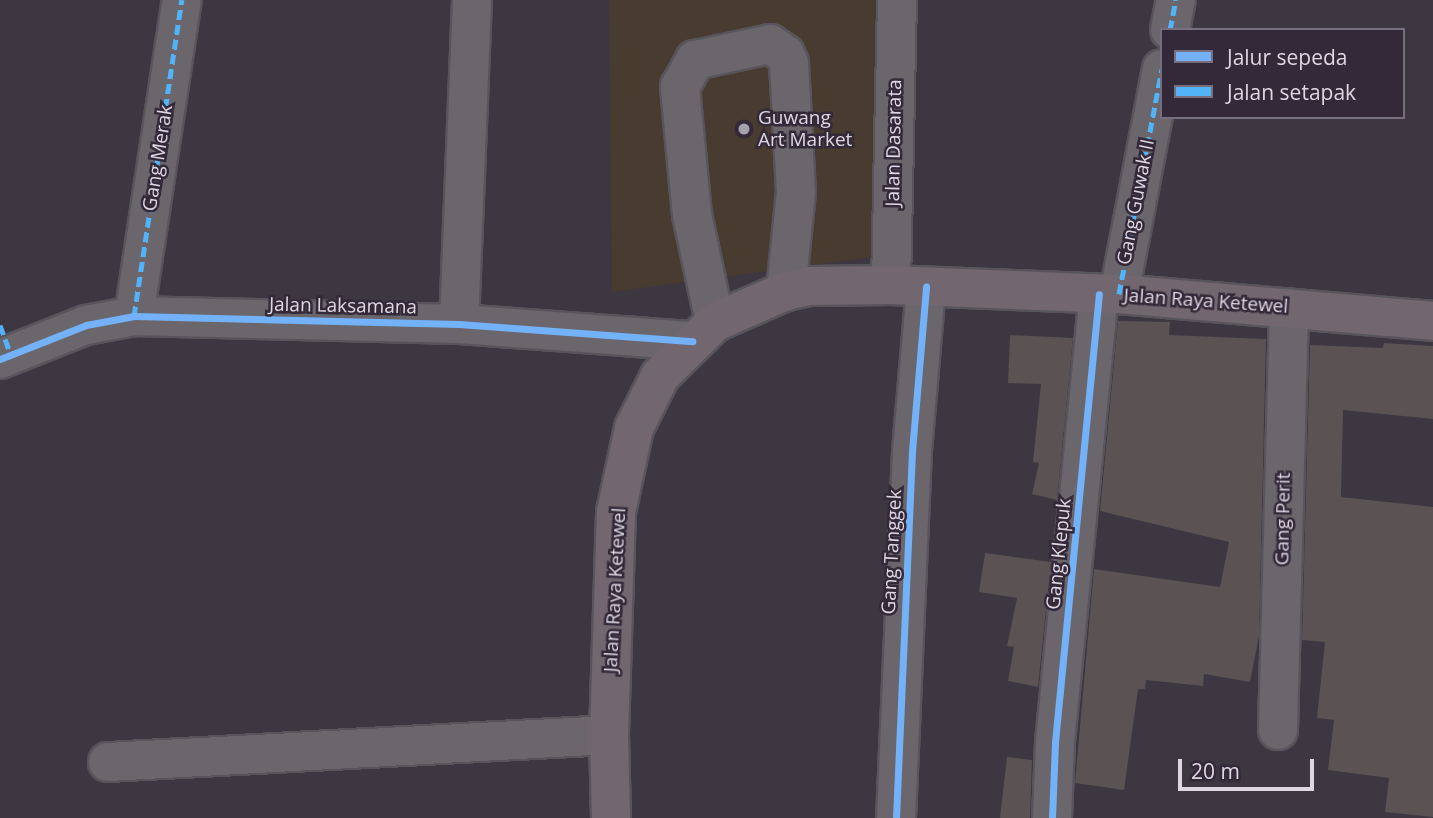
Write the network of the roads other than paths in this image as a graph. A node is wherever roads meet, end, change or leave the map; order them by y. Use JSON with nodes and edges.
{"nodes":[{"id":1,"x":183,"y":0,"type":"edge"},
{"id":2,"x":472,"y":0,"type":"edge"},
{"id":3,"x":897,"y":0,"type":"edge"},
{"id":4,"x":1176,"y":0,"type":"edge"},
{"id":5,"x":1170,"y":28,"type":"edge"},
{"id":6,"x":1160,"y":77,"type":"edge"},
{"id":7,"x":908,"y":286,"type":"junction"},
{"id":8,"x":786,"y":291,"type":"junction"},
{"id":9,"x":1109,"y":294,"type":"junction"},
{"id":10,"x":1289,"y":308,"type":"junction"},
{"id":11,"x":134,"y":316,"type":"junction"},
{"id":12,"x":1433,"y":321,"type":"edge"},
{"id":13,"x":459,"y":324,"type":"junction"},
{"id":14,"x":704,"y":331,"type":"junction"},
{"id":15,"x":3,"y":346,"type":"edge"},
{"id":16,"x":1278,"y":730,"type":"dead end"},
{"id":17,"x":609,"y":735,"type":"junction"},
{"id":18,"x":108,"y":762,"type":"dead end"},
{"id":19,"x":611,"y":818,"type":"edge"},
{"id":20,"x":896,"y":818,"type":"edge"},
{"id":21,"x":1052,"y":818,"type":"edge"}],
"edges":[{"from":1,"to":11,"type":"street","name":"Gang Merak"},
{"from":2,"to":13,"type":"street"},
{"from":3,"to":7,"type":"street","name":"Jalan Dasarata"},
{"from":4,"to":5,"type":"street"},
{"from":6,"to":9,"type":"street","name":"Gang Guwak II"},
{"from":7,"to":8,"type":"main road","name":"Jalan Raya Ketewel"},
{"from":7,"to":9,"type":"main road","name":"Jalan Raya Ketewel"},
{"from":7,"to":20,"type":"street","name":"Gang Tanggek"},
{"from":8,"to":14,"type":"main road","name":"Jalan Raya Ketewel"},
{"from":8,"to":14,"type":"street"},
{"from":9,"to":10,"type":"main road","name":"Jalan Raya Ketewel"},
{"from":9,"to":21,"type":"street","name":"Gang Klepuk"},
{"from":10,"to":12,"type":"main road","name":"Jalan Raya Ketewel"},
{"from":10,"to":16,"type":"street","name":"Gang Perit"},
{"from":11,"to":13,"type":"street","name":"Jalan Laksamana"},
{"from":11,"to":15,"type":"street","name":"Jalan Laksamana"},
{"from":13,"to":14,"type":"street","name":"Jalan Laksamana"},
{"from":14,"to":17,"type":"main road","name":"Jalan Raya Ketewel"},
{"from":17,"to":18,"type":"street"},
{"from":17,"to":19,"type":"main road","name":"Jalan Raya Ketewel"}]}
